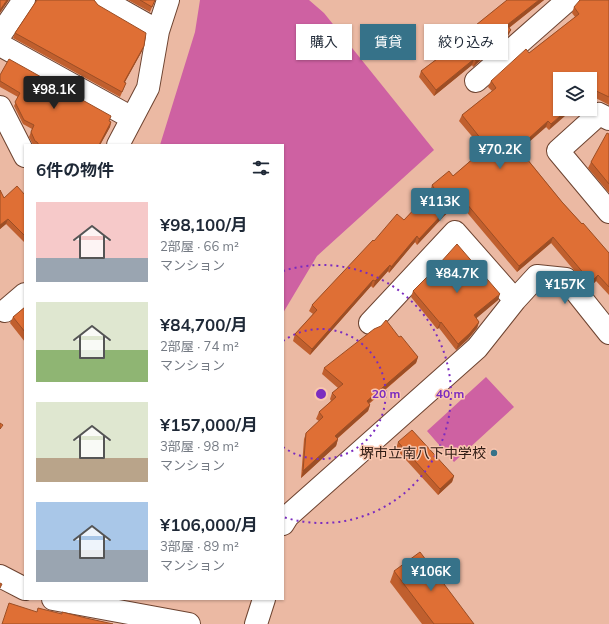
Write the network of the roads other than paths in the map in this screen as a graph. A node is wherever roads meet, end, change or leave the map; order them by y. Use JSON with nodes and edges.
{"nodes":[{"id":1,"x":24,"y":0,"type":"edge"},
{"id":2,"x":103,"y":0,"type":"edge"},
{"id":3,"x":168,"y":0,"type":"edge"},
{"id":4,"x":568,"y":0,"type":"edge"},
{"id":5,"x":158,"y":31,"type":"junction"},
{"id":6,"x":0,"y":35,"type":"edge"},
{"id":7,"x":0,"y":45,"type":"edge"},
{"id":8,"x":476,"y":81,"type":"dead end"},
{"id":9,"x":0,"y":107,"type":"edge"},
{"id":10,"x":132,"y":118,"type":"junction"},
{"id":11,"x":609,"y":120,"type":"edge"},
{"id":12,"x":119,"y":144,"type":"edge"},
{"id":13,"x":24,"y":154,"type":"edge"},
{"id":14,"x":609,"y":212,"type":"edge"},
{"id":15,"x":24,"y":295,"type":"edge"},
{"id":16,"x":515,"y":300,"type":"junction"},
{"id":17,"x":5,"y":311,"type":"dead end"},
{"id":18,"x":370,"y":323,"type":"dead end"},
{"id":19,"x":609,"y":333,"type":"edge"},
{"id":20,"x":284,"y":522,"type":"edge"},
{"id":21,"x":0,"y":576,"type":"edge"},
{"id":22,"x":24,"y":588,"type":"edge"},
{"id":23,"x":58,"y":600,"type":"edge"},
{"id":24,"x":264,"y":600,"type":"edge"},
{"id":25,"x":189,"y":624,"type":"edge"},
{"id":26,"x":256,"y":624,"type":"edge"}],
"edges":[{"from":1,"to":6,"type":"street"},
{"from":2,"to":5,"type":"street"},
{"from":3,"to":5,"type":"street"},
{"from":4,"to":8,"type":"street"},
{"from":5,"to":10,"type":"street"},
{"from":7,"to":10,"type":"street"},
{"from":9,"to":13,"type":"street"},
{"from":10,"to":12,"type":"street"},
{"from":11,"to":14,"type":"street"},
{"from":15,"to":17,"type":"street"},
{"from":16,"to":18,"type":"street"},
{"from":16,"to":19,"type":"street"},
{"from":16,"to":20,"type":"street"},
{"from":21,"to":22,"type":"street"},
{"from":23,"to":25,"type":"street"},
{"from":24,"to":26,"type":"street"}]}
